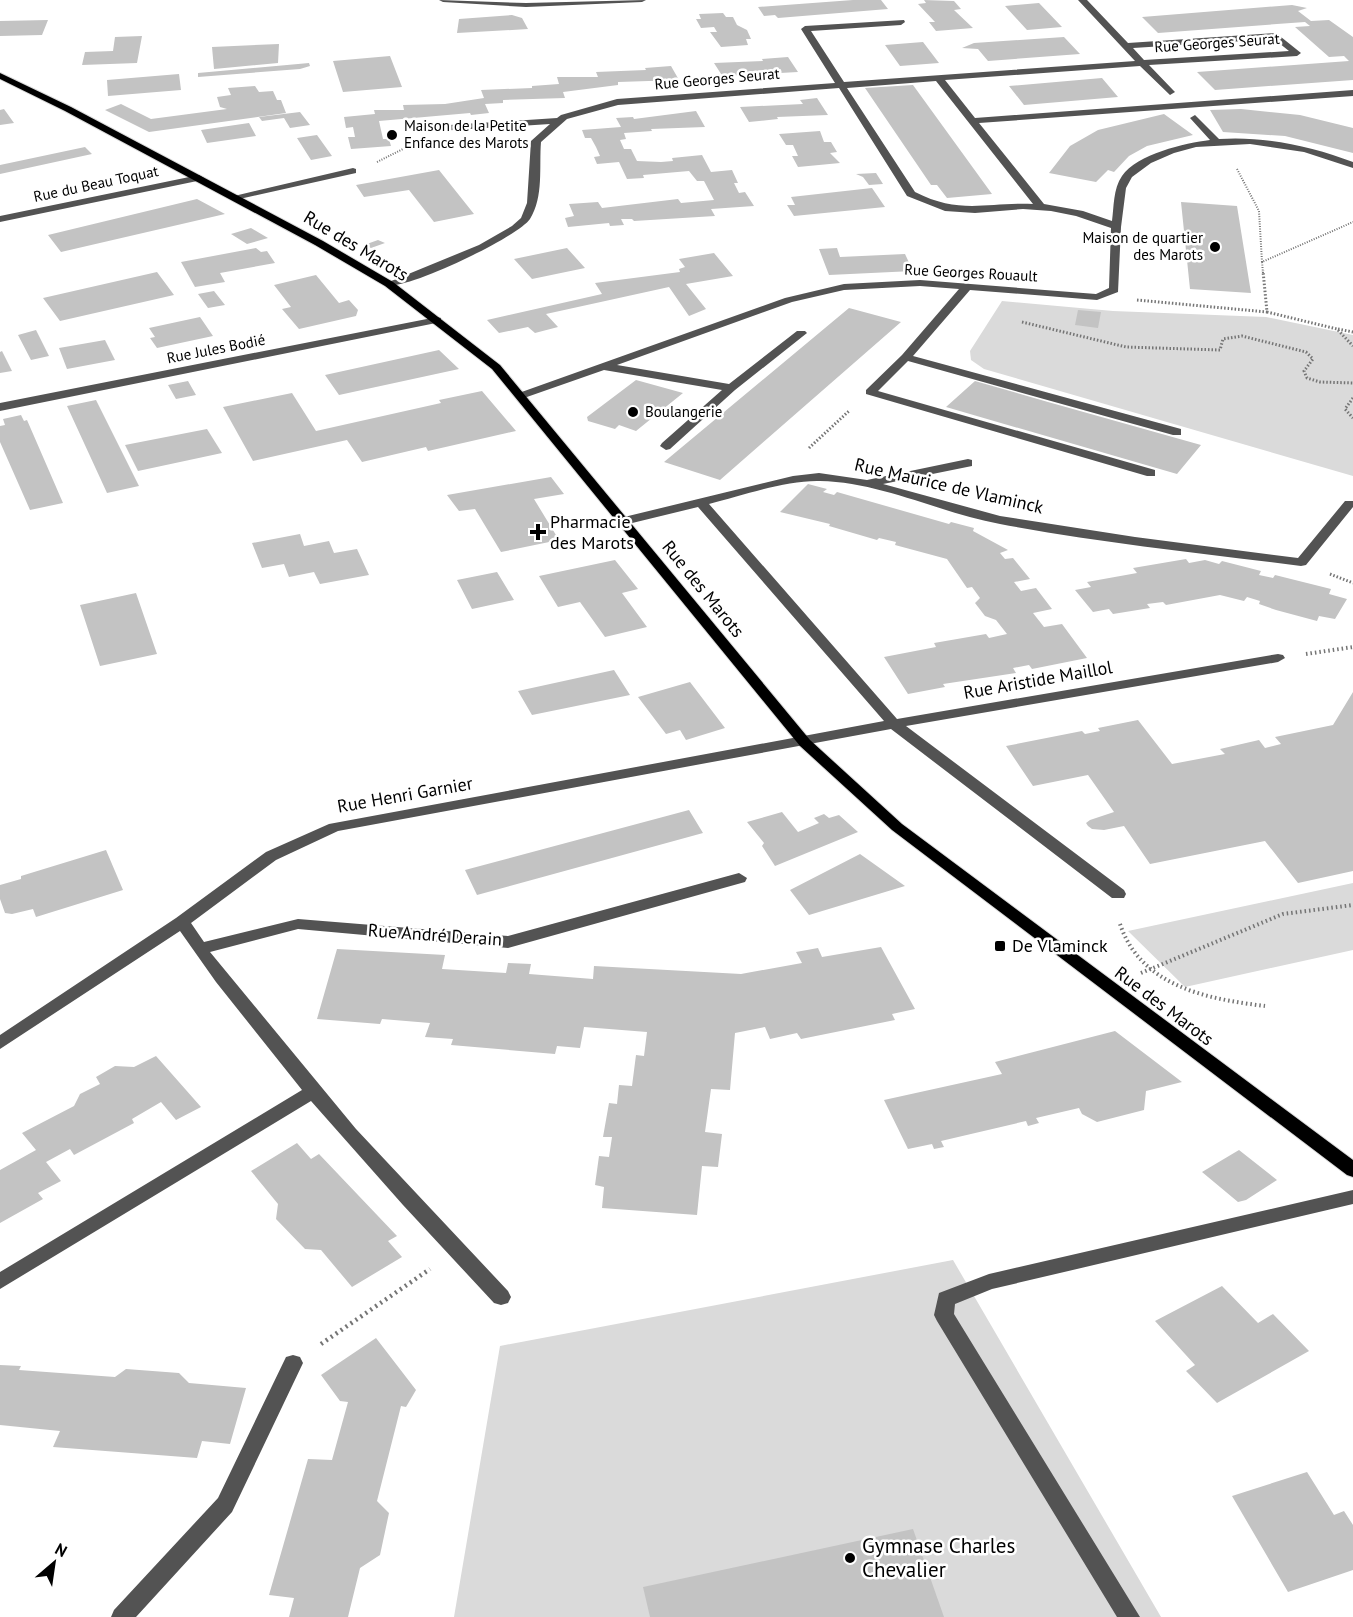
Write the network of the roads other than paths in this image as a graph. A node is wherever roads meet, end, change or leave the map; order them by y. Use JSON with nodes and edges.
{"nodes":[{"id":1,"x":442,"y":0,"type":"edge"},
{"id":2,"x":642,"y":0,"type":"edge"},
{"id":3,"x":1082,"y":0,"type":"edge"},
{"id":4,"x":901,"y":22,"type":"dead end"},
{"id":5,"x":1127,"y":46,"type":"junction"},
{"id":6,"x":1142,"y":63,"type":"junction"},
{"id":7,"x":0,"y":76,"type":"edge"},
{"id":8,"x":938,"y":77,"type":"junction"},
{"id":9,"x":840,"y":84,"type":"junction"},
{"id":10,"x":1170,"y":92,"type":"dead end"},
{"id":11,"x":1353,"y":93,"type":"edge"},
{"id":12,"x":1195,"y":118,"type":"dead end"},
{"id":13,"x":560,"y":121,"type":"junction"},
{"id":14,"x":973,"y":122,"type":"junction"},
{"id":15,"x":422,"y":129,"type":"road end"},
{"id":16,"x":1218,"y":143,"type":"junction"},
{"id":17,"x":1353,"y":165,"type":"edge"},
{"id":18,"x":353,"y":171,"type":"road end"},
{"id":19,"x":199,"y":178,"type":"junction"},
{"id":20,"x":235,"y":197,"type":"junction"},
{"id":21,"x":1040,"y":206,"type":"junction"},
{"id":22,"x":0,"y":219,"type":"edge"},
{"id":23,"x":1116,"y":227,"type":"junction"},
{"id":24,"x":389,"y":284,"type":"junction"},
{"id":25,"x":968,"y":286,"type":"junction"},
{"id":26,"x":437,"y":320,"type":"junction"},
{"id":27,"x":801,"y":333,"type":"dead end"},
{"id":28,"x":906,"y":357,"type":"junction"},
{"id":29,"x":604,"y":366,"type":"junction"},
{"id":30,"x":731,"y":388,"type":"junction"},
{"id":31,"x":520,"y":396,"type":"junction"},
{"id":32,"x":0,"y":407,"type":"edge"},
{"id":33,"x":1177,"y":432,"type":"dead end"},
{"id":34,"x":666,"y":446,"type":"dead end"},
{"id":35,"x":968,"y":463,"type":"dead end"},
{"id":36,"x":1151,"y":473,"type":"dead end"},
{"id":37,"x":868,"y":484,"type":"junction"},
{"id":38,"x":701,"y":502,"type":"junction"},
{"id":39,"x":1349,"y":504,"type":"dead end"},
{"id":40,"x":624,"y":521,"type":"junction"},
{"id":41,"x":1278,"y":658,"type":"road end"},
{"id":42,"x":894,"y":724,"type":"junction"},
{"id":43,"x":805,"y":743,"type":"junction"},
{"id":44,"x":739,"y":878,"type":"dead end"},
{"id":45,"x":1118,"y":894,"type":"road end"},
{"id":46,"x":182,"y":922,"type":"junction"},
{"id":47,"x":199,"y":949,"type":"junction"},
{"id":48,"x":0,"y":1043,"type":"edge"},
{"id":49,"x":312,"y":1092,"type":"junction"},
{"id":50,"x":1353,"y":1170,"type":"edge"},
{"id":51,"x":1353,"y":1197,"type":"edge"},
{"id":52,"x":0,"y":1281,"type":"edge"},
{"id":53,"x":501,"y":1297,"type":"dead end"},
{"id":54,"x":294,"y":1363,"type":"road end"},
{"id":55,"x":122,"y":1617,"type":"edge"},
{"id":56,"x":1129,"y":1617,"type":"edge"}],
"edges":[{"from":1,"to":2,"type":"street"},
{"from":3,"to":5,"type":"street","name":"Rue Georges Seurat"},
{"from":4,"to":9,"type":"street"},
{"from":5,"to":6,"type":"street","name":"Rue Georges Seurat"},
{"from":5,"to":6,"type":"street","name":"Rue Georges Seurat"},
{"from":6,"to":8,"type":"street","name":"Rue Georges Seurat"},
{"from":6,"to":10,"type":"street"},
{"from":7,"to":19,"type":"main road","name":"Rue des Marots"},
{"from":8,"to":9,"type":"street","name":"Rue Georges Seurat"},
{"from":8,"to":14,"type":"street"},
{"from":9,"to":13,"type":"street","name":"Rue Georges Seurat"},
{"from":9,"to":21,"type":"street"},
{"from":11,"to":14,"type":"street"},
{"from":12,"to":16,"type":"street"},
{"from":13,"to":15,"type":"street"},
{"from":13,"to":24,"type":"street","name":"Rue Georges Seurat"},
{"from":14,"to":21,"type":"street"},
{"from":16,"to":17,"type":"street"},
{"from":16,"to":23,"type":"street"},
{"from":18,"to":20,"type":"street"},
{"from":19,"to":20,"type":"main road","name":"Rue des Marots"},
{"from":19,"to":22,"type":"street","name":"Rue du Beau Toquat"},
{"from":20,"to":24,"type":"main road","name":"Rue des Marots"},
{"from":21,"to":23,"type":"street"},
{"from":23,"to":25,"type":"street","name":"Rue Georges Rouault"},
{"from":24,"to":26,"type":"main road","name":"Rue des Marots"},
{"from":25,"to":28,"type":"street"},
{"from":25,"to":29,"type":"street","name":"Rue Georges Rouault"},
{"from":26,"to":31,"type":"main road","name":"Rue des Marots"},
{"from":26,"to":32,"type":"street","name":"Rue Jules Bodié"},
{"from":27,"to":30,"type":"street"},
{"from":28,"to":33,"type":"street"},
{"from":28,"to":36,"type":"street"},
{"from":29,"to":30,"type":"street"},
{"from":29,"to":31,"type":"street","name":"Rue Georges Rouault"},
{"from":30,"to":34,"type":"street"},
{"from":31,"to":40,"type":"main road","name":"Rue des Marots"},
{"from":35,"to":37,"type":"street"},
{"from":37,"to":38,"type":"street","name":"Rue Maurice de Vlaminck"},
{"from":37,"to":39,"type":"street","name":"Rue Maurice de Vlaminck"},
{"from":38,"to":40,"type":"street","name":"Rue Maurice de Vlaminck"},
{"from":38,"to":42,"type":"street"},
{"from":40,"to":43,"type":"main road","name":"Rue des Marots"},
{"from":41,"to":42,"type":"street","name":"Rue Aristide Maillol"},
{"from":42,"to":43,"type":"street","name":"Rue Aristide Maillol"},
{"from":42,"to":45,"type":"street"},
{"from":43,"to":46,"type":"street","name":"Rue Henri Garnier"},
{"from":43,"to":50,"type":"main road","name":"Rue des Marots"},
{"from":44,"to":47,"type":"street","name":"Rue André Derain"},
{"from":46,"to":47,"type":"street"},
{"from":46,"to":48,"type":"street","name":"Rue Henri Garnier"},
{"from":47,"to":49,"type":"street"},
{"from":49,"to":52,"type":"street"},
{"from":49,"to":53,"type":"street"},
{"from":51,"to":56,"type":"street"},
{"from":54,"to":55,"type":"street"}]}
